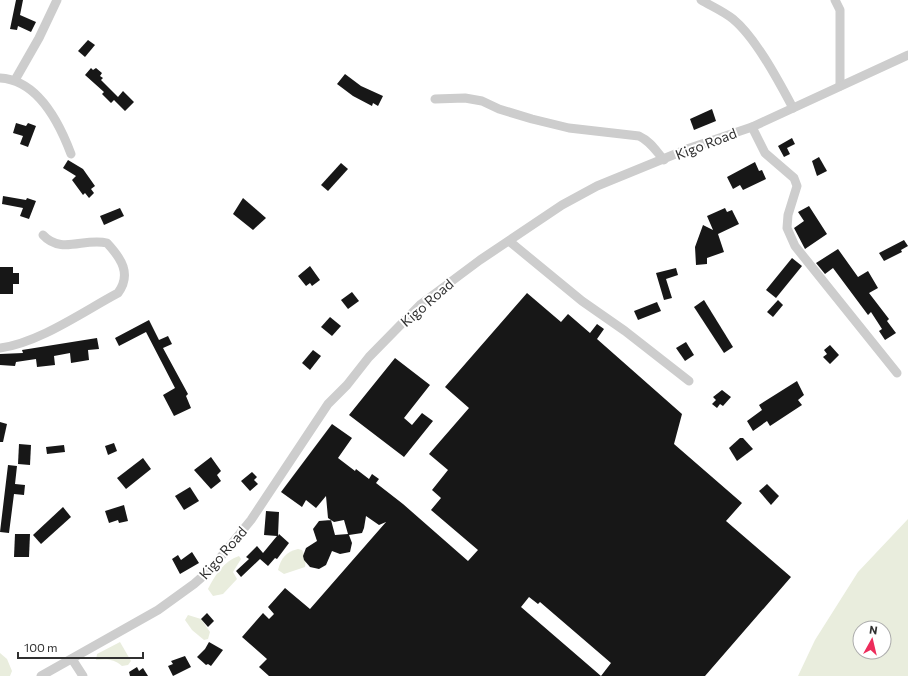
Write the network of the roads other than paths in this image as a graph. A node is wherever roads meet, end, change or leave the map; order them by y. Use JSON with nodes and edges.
{"nodes":[{"id":1,"x":57,"y":0,"type":"edge"},
{"id":2,"x":701,"y":0,"type":"edge"},
{"id":3,"x":836,"y":0,"type":"edge"},
{"id":4,"x":908,"y":55,"type":"edge"},
{"id":5,"x":0,"y":78,"type":"edge"},
{"id":6,"x":15,"y":80,"type":"junction"},
{"id":7,"x":840,"y":86,"type":"junction"},
{"id":8,"x":435,"y":99,"type":"dead end"},
{"id":9,"x":793,"y":108,"type":"junction"},
{"id":10,"x":752,"y":127,"type":"junction"},
{"id":11,"x":71,"y":154,"type":"dead end"},
{"id":12,"x":664,"y":160,"type":"junction"},
{"id":13,"x":44,"y":235,"type":"dead end"},
{"id":14,"x":509,"y":240,"type":"junction"},
{"id":15,"x":0,"y":348,"type":"edge"},
{"id":16,"x":897,"y":373,"type":"dead end"},
{"id":17,"x":689,"y":381,"type":"dead end"},
{"id":18,"x":72,"y":659,"type":"junction"},
{"id":19,"x":41,"y":676,"type":"edge"},
{"id":20,"x":83,"y":676,"type":"edge"}],
"edges":[{"from":1,"to":6,"type":"street"},
{"from":2,"to":9,"type":"street"},
{"from":3,"to":7,"type":"street"},
{"from":4,"to":7,"type":"street","name":"Kigo Road"},
{"from":5,"to":6,"type":"street"},
{"from":6,"to":11,"type":"street"},
{"from":7,"to":9,"type":"street","name":"Kigo Road"},
{"from":8,"to":12,"type":"street"},
{"from":9,"to":10,"type":"street","name":"Kigo Road"},
{"from":10,"to":12,"type":"street","name":"Kigo Road"},
{"from":10,"to":16,"type":"street"},
{"from":12,"to":14,"type":"street","name":"Kigo Road"},
{"from":13,"to":15,"type":"street"},
{"from":14,"to":17,"type":"street"},
{"from":14,"to":18,"type":"street","name":"Kigo Road"},
{"from":18,"to":19,"type":"street","name":"Kigo Road"},
{"from":18,"to":20,"type":"street"}]}
